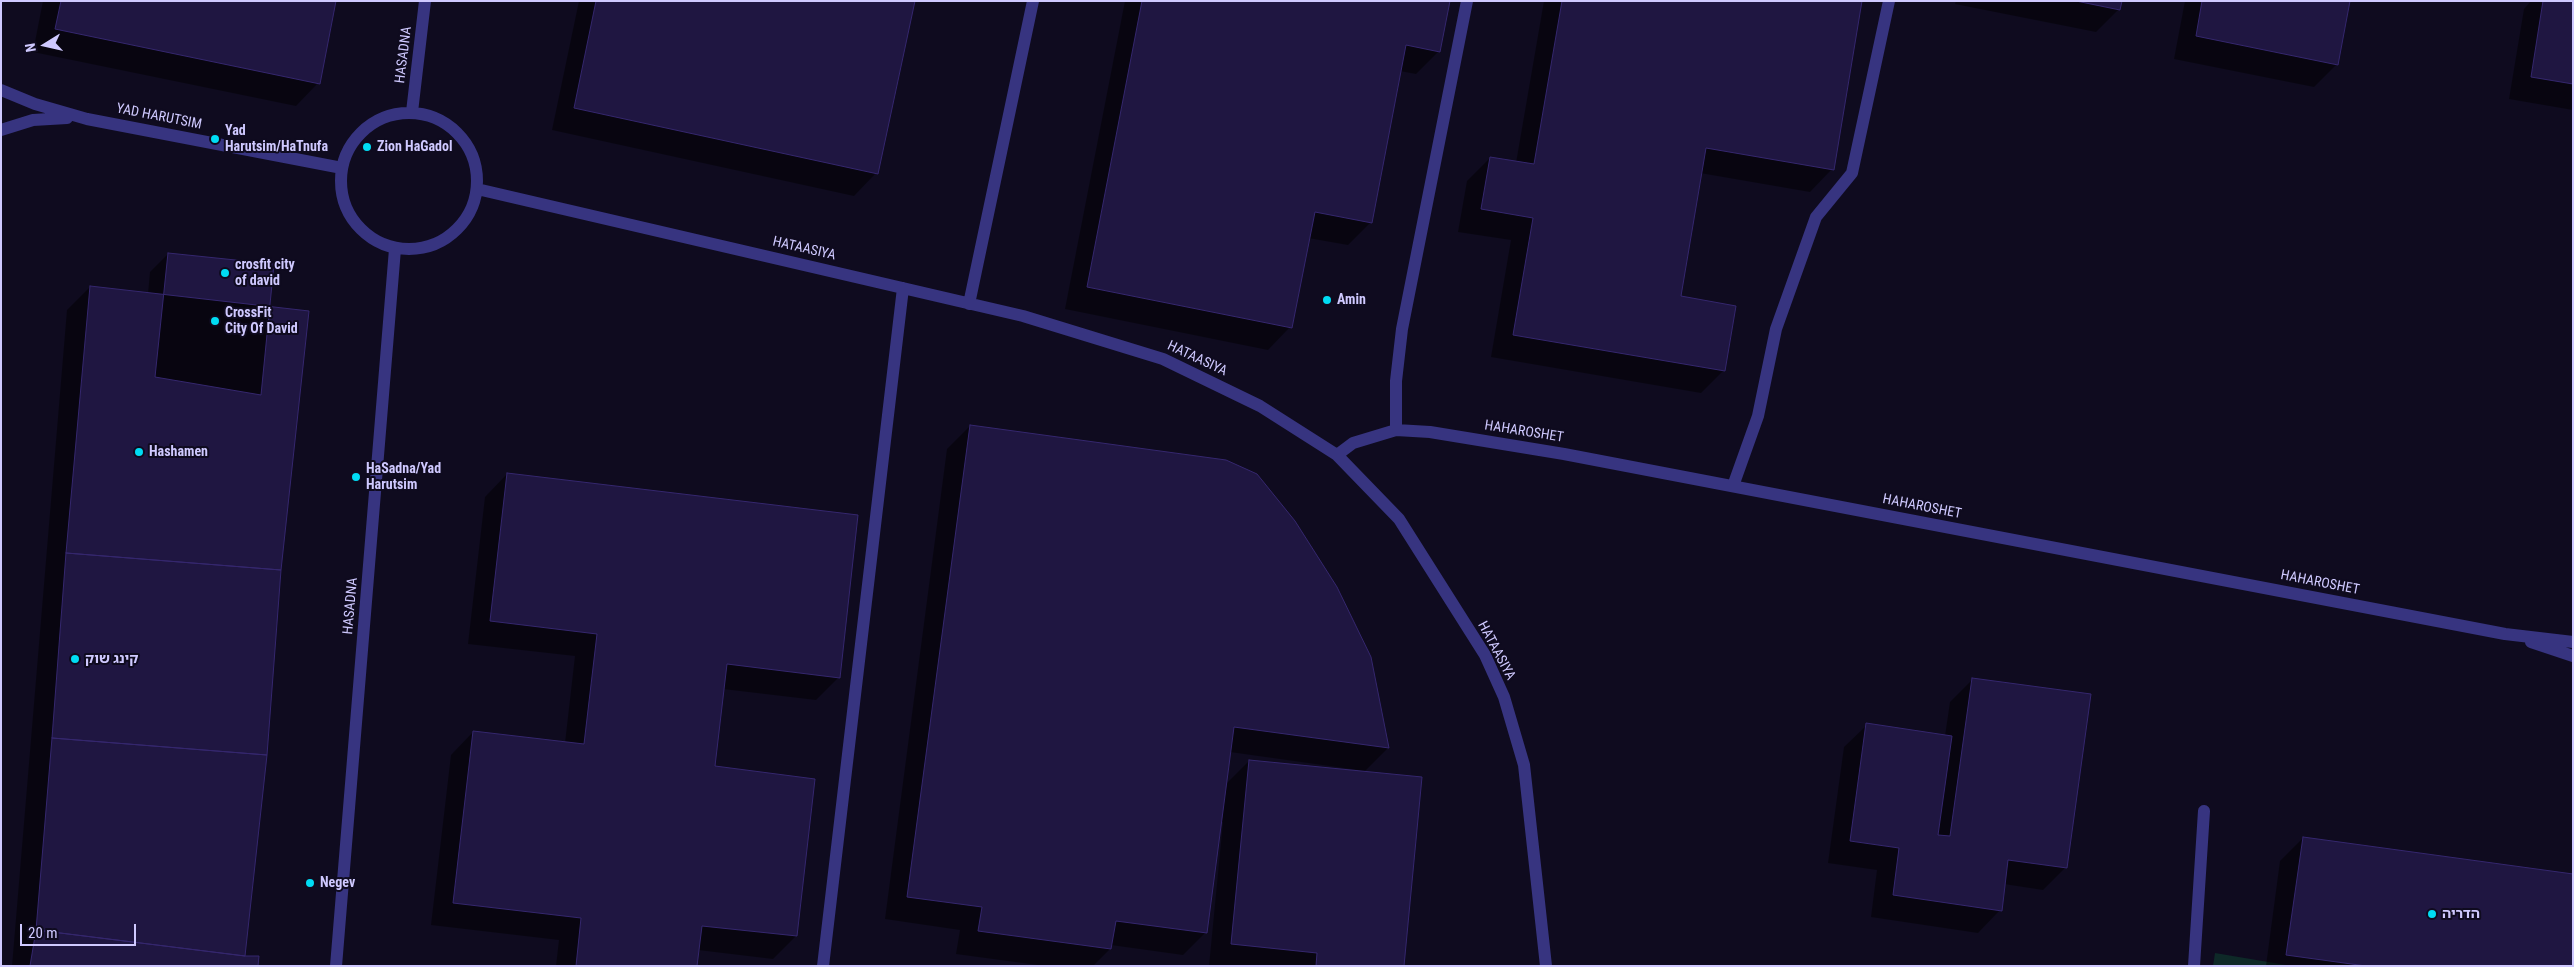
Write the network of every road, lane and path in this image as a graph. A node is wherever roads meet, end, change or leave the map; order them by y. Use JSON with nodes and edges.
{"nodes":[{"id":1,"x":425,"y":1,"type":"edge"},
{"id":2,"x":1033,"y":1,"type":"edge"},
{"id":3,"x":1467,"y":1,"type":"edge"},
{"id":4,"x":1889,"y":1,"type":"edge"},
{"id":5,"x":1,"y":90,"type":"edge"},
{"id":6,"x":412,"y":112,"type":"junction"},
{"id":7,"x":87,"y":119,"type":"junction"},
{"id":8,"x":1,"y":130,"type":"edge"},
{"id":9,"x":342,"y":168,"type":"junction"},
{"id":10,"x":477,"y":189,"type":"junction"},
{"id":11,"x":395,"y":249,"type":"junction"},
{"id":12,"x":903,"y":288,"type":"junction"},
{"id":13,"x":969,"y":304,"type":"junction"},
{"id":14,"x":1396,"y":430,"type":"junction"},
{"id":15,"x":1337,"y":455,"type":"junction"},
{"id":16,"x":1733,"y":486,"type":"junction"},
{"id":17,"x":2505,"y":634,"type":"junction"},
{"id":18,"x":2573,"y":642,"type":"edge"},
{"id":19,"x":2573,"y":656,"type":"edge"},
{"id":20,"x":2204,"y":812,"type":"dead end"},
{"id":21,"x":336,"y":966,"type":"edge"},
{"id":22,"x":823,"y":966,"type":"edge"},
{"id":23,"x":1546,"y":966,"type":"edge"},
{"id":24,"x":2194,"y":966,"type":"edge"}],
"edges":[{"from":1,"to":6,"type":"street","name":"HASADNA"},
{"from":2,"to":13,"type":"street"},
{"from":3,"to":14,"type":"street"},
{"from":4,"to":16,"type":"street"},
{"from":5,"to":7,"type":"street","name":"YAD HARUTSIM"},
{"from":6,"to":9,"type":"street"},
{"from":6,"to":10,"type":"street"},
{"from":7,"to":8,"type":"street","name":"YAD HARUTSIM"},
{"from":7,"to":9,"type":"street","name":"YAD HARUTSIM"},
{"from":9,"to":11,"type":"street"},
{"from":10,"to":11,"type":"street"},
{"from":10,"to":12,"type":"street","name":"HATAASIYA"},
{"from":11,"to":21,"type":"street","name":"HASADNA"},
{"from":12,"to":13,"type":"street","name":"HATAASIYA"},
{"from":12,"to":22,"type":"street"},
{"from":13,"to":15,"type":"street","name":"HATAASIYA"},
{"from":14,"to":15,"type":"street","name":"HAHAROSHET"},
{"from":14,"to":16,"type":"street","name":"HAHAROSHET"},
{"from":15,"to":23,"type":"street","name":"HATAASIYA"},
{"from":16,"to":17,"type":"street","name":"HAHAROSHET"},
{"from":17,"to":18,"type":"street","name":"HAHAROSHET"},
{"from":17,"to":19,"type":"street","name":"HAHAROSHET"},
{"from":20,"to":24,"type":"street"}]}
